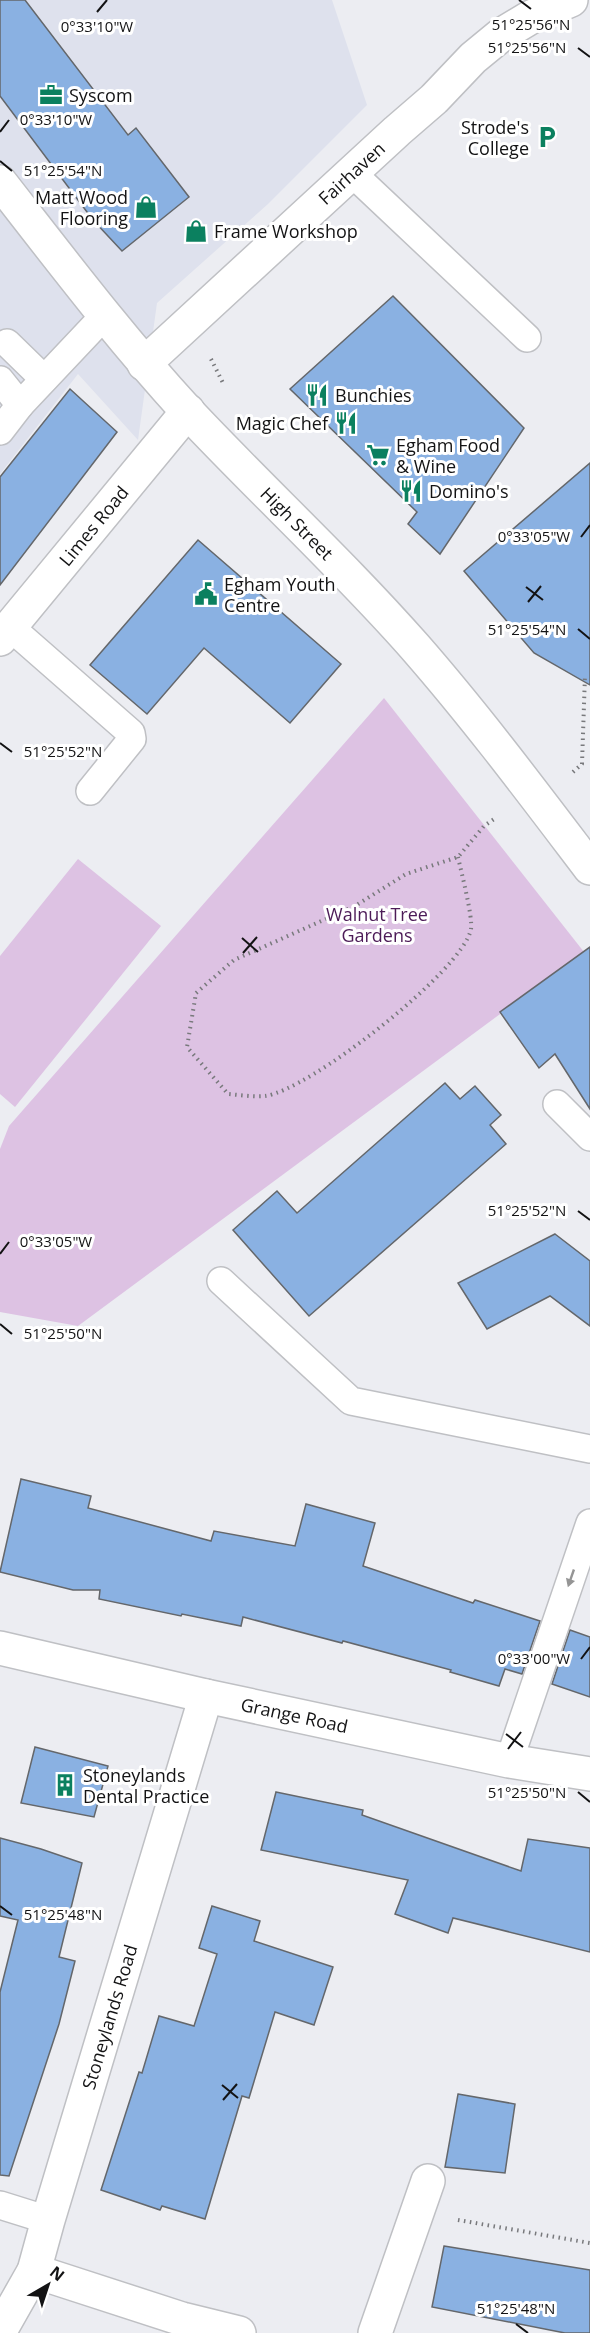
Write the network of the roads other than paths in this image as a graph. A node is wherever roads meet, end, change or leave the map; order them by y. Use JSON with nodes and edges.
{"nodes":[{"id":1,"x":571,"y":0,"type":"edge"},
{"id":2,"x":352,"y":173,"type":"junction"},
{"id":3,"x":0,"y":182,"type":"edge"},
{"id":4,"x":104,"y":316,"type":"junction"},
{"id":5,"x":527,"y":338,"type":"dead end"},
{"id":6,"x":7,"y":343,"type":"dead end"},
{"id":7,"x":144,"y":364,"type":"junction"},
{"id":8,"x":0,"y":380,"type":"edge"},
{"id":9,"x":44,"y":380,"type":"junction"},
{"id":10,"x":20,"y":405,"type":"junction"},
{"id":11,"x":188,"y":411,"type":"junction"},
{"id":12,"x":1,"y":427,"type":"edge"},
{"id":13,"x":5,"y":633,"type":"edge"},
{"id":14,"x":90,"y":791,"type":"dead end"},
{"id":15,"x":590,"y":868,"type":"edge"},
{"id":16,"x":556,"y":1104,"type":"dead end"},
{"id":17,"x":590,"y":1137,"type":"edge"},
{"id":18,"x":221,"y":1281,"type":"dead end"},
{"id":19,"x":590,"y":1449,"type":"edge"},
{"id":20,"x":590,"y":1523,"type":"edge"},
{"id":21,"x":0,"y":1648,"type":"edge"},
{"id":22,"x":206,"y":1696,"type":"junction"},
{"id":23,"x":509,"y":1761,"type":"junction"},
{"id":24,"x":590,"y":1774,"type":"edge"},
{"id":25,"x":428,"y":2181,"type":"dead end"},
{"id":26,"x":0,"y":2205,"type":"edge"},
{"id":27,"x":48,"y":2220,"type":"junction"},
{"id":28,"x":34,"y":2271,"type":"junction"},
{"id":29,"x":180,"y":2326,"type":"edge"},
{"id":30,"x":0,"y":2331,"type":"edge"},
{"id":31,"x":239,"y":2333,"type":"edge"},
{"id":32,"x":375,"y":2333,"type":"edge"}],
"edges":[{"from":1,"to":2,"type":"street","name":"Fairhaven"},
{"from":2,"to":5,"type":"lane"},
{"from":2,"to":7,"type":"street","name":"Fairhaven"},
{"from":3,"to":4,"type":"street","name":"High Street"},
{"from":4,"to":7,"type":"street","name":"High Street"},
{"from":4,"to":9,"type":"lane"},
{"from":6,"to":9,"type":"lane"},
{"from":7,"to":11,"type":"street","name":"High Street"},
{"from":8,"to":10,"type":"lane"},
{"from":9,"to":10,"type":"lane"},
{"from":10,"to":12,"type":"lane"},
{"from":11,"to":13,"type":"street","name":"Limes Road"},
{"from":11,"to":15,"type":"street","name":"High Street"},
{"from":13,"to":14,"type":"lane"},
{"from":16,"to":17,"type":"lane"},
{"from":18,"to":19,"type":"lane"},
{"from":20,"to":23,"type":"lane","one_way":true},
{"from":21,"to":22,"type":"street","name":"Grange Road"},
{"from":22,"to":23,"type":"street","name":"Grange Road"},
{"from":22,"to":27,"type":"street","name":"Stoneylands Road"},
{"from":23,"to":24,"type":"street","name":"Grange Road"},
{"from":25,"to":32,"type":"street"},
{"from":26,"to":27,"type":"lane"},
{"from":27,"to":28,"type":"street","name":"Stoneylands Road"},
{"from":28,"to":29,"type":"street"},
{"from":28,"to":30,"type":"street","name":"Stoneylands Road"},
{"from":29,"to":31,"type":"street"}]}
